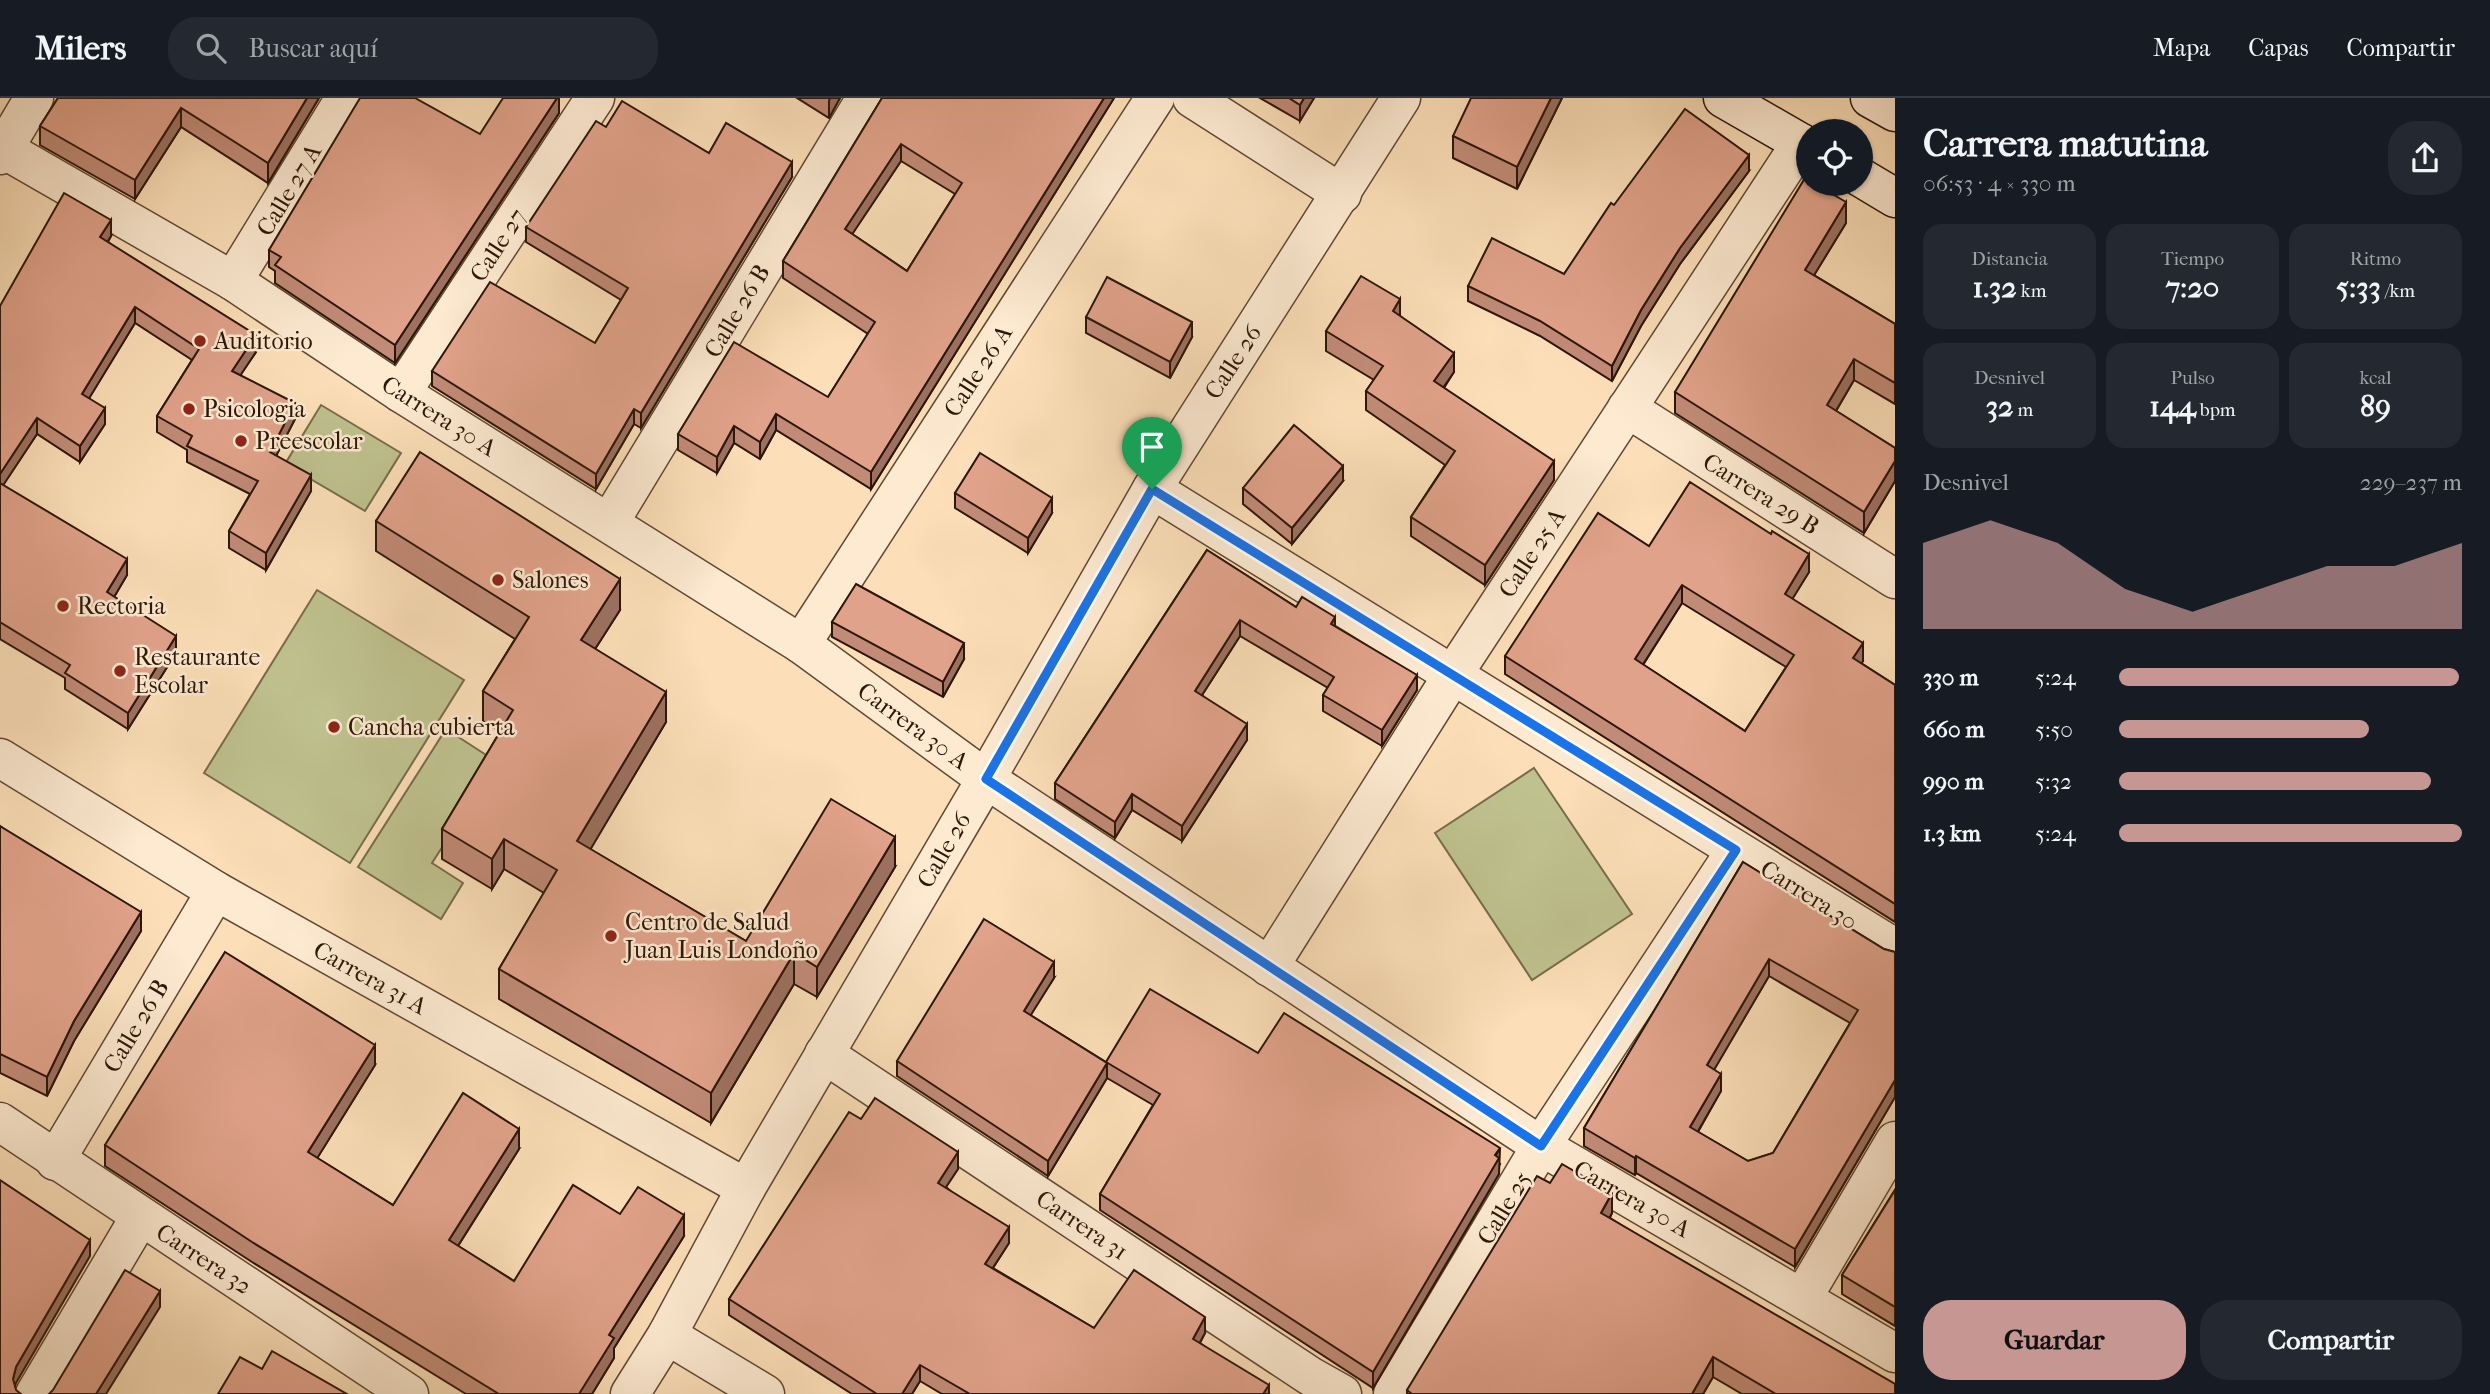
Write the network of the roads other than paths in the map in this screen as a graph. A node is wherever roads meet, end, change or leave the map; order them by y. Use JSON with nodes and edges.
{"nodes":[{"id":1,"x":34,"y":98,"type":"edge"},
{"id":2,"x":345,"y":98,"type":"edge"},
{"id":3,"x":595,"y":98,"type":"edge"},
{"id":4,"x":866,"y":98,"type":"edge"},
{"id":5,"x":1155,"y":98,"type":"edge"},
{"id":6,"x":1192,"y":98,"type":"edge"},
{"id":7,"x":1401,"y":98,"type":"edge"},
{"id":8,"x":1723,"y":98,"type":"edge"},
{"id":9,"x":1870,"y":98,"type":"edge"},
{"id":10,"x":1895,"y":112,"type":"edge"},
{"id":11,"x":1796,"y":140,"type":"edge"},
{"id":12,"x":1,"y":150,"type":"edge"},
{"id":13,"x":1796,"y":157,"type":"edge"},
{"id":14,"x":1873,"y":185,"type":"edge"},
{"id":15,"x":1342,"y":194,"type":"junction"},
{"id":16,"x":1895,"y":198,"type":"edge"},
{"id":17,"x":233,"y":281,"type":"junction"},
{"id":18,"x":401,"y":393,"type":"junction"},
{"id":19,"x":1627,"y":408,"type":"junction"},
{"id":20,"x":1152,"y":489,"type":"junction"},
{"id":21,"x":609,"y":523,"type":"junction"},
{"id":22,"x":1895,"y":579,"type":"edge"},
{"id":23,"x":801,"y":645,"type":"junction"},
{"id":24,"x":1452,"y":676,"type":"junction"},
{"id":25,"x":0,"y":758,"type":"edge"},
{"id":26,"x":986,"y":779,"type":"junction"},
{"id":27,"x":1736,"y":850,"type":"junction"},
{"id":28,"x":216,"y":891,"type":"junction"},
{"id":29,"x":1895,"y":948,"type":"edge"},
{"id":30,"x":1269,"y":967,"type":"junction"},
{"id":31,"x":824,"y":1054,"type":"junction"},
{"id":32,"x":0,"y":1122,"type":"edge"},
{"id":33,"x":1895,"y":1141,"type":"edge"},
{"id":34,"x":1541,"y":1146,"type":"junction"},
{"id":35,"x":55,"y":1161,"type":"junction"},
{"id":36,"x":746,"y":1188,"type":"junction"},
{"id":37,"x":140,"y":1217,"type":"junction"},
{"id":38,"x":1803,"y":1297,"type":"junction"},
{"id":39,"x":667,"y":1335,"type":"junction"},
{"id":40,"x":1895,"y":1353,"type":"edge"},
{"id":41,"x":1317,"y":1388,"type":"edge"},
{"id":42,"x":35,"y":1394,"type":"edge"},
{"id":43,"x":409,"y":1394,"type":"edge"},
{"id":44,"x":630,"y":1394,"type":"edge"},
{"id":45,"x":765,"y":1394,"type":"edge"},
{"id":46,"x":1393,"y":1394,"type":"edge"}],
"edges":[{"from":1,"to":12,"type":"street"},
{"from":2,"to":17,"type":"street","name":"Calle 27 A"},
{"from":3,"to":18,"type":"street","name":"Calle 27"},
{"from":4,"to":21,"type":"street","name":"Calle 26 B"},
{"from":5,"to":23,"type":"street","name":"Calle 26 A"},
{"from":6,"to":15,"type":"street"},
{"from":7,"to":15,"type":"street","name":"Calle 26"},
{"from":8,"to":11,"type":"street"},
{"from":9,"to":10,"type":"street"},
{"from":12,"to":17,"type":"street","name":"Carrera 30 A"},
{"from":13,"to":19,"type":"street","name":"Calle 25 A"},
{"from":14,"to":16,"type":"street"},
{"from":15,"to":20,"type":"street","name":"Calle 26"},
{"from":17,"to":18,"type":"street","name":"Carrera 30 A"},
{"from":18,"to":21,"type":"street","name":"Carrera 30 A"},
{"from":19,"to":22,"type":"street","name":"Carrera 29 B"},
{"from":19,"to":24,"type":"street","name":"Calle 25 A"},
{"from":20,"to":24,"type":"street","name":"Carrera 30"},
{"from":20,"to":26,"type":"street","name":"Calle 26"},
{"from":21,"to":23,"type":"street","name":"Carrera 30 A"},
{"from":23,"to":26,"type":"street","name":"Carrera 30 A"},
{"from":24,"to":27,"type":"street","name":"Carrera 30"},
{"from":24,"to":30,"type":"street","name":"Calle 25 A"},
{"from":25,"to":28,"type":"street","name":"Carrera 31 A"},
{"from":26,"to":30,"type":"street","name":"Carrera 30 A"},
{"from":26,"to":31,"type":"street","name":"Calle 26"},
{"from":27,"to":29,"type":"street","name":"Carrera 30"},
{"from":27,"to":34,"type":"street","name":"Calle 25"},
{"from":28,"to":35,"type":"street","name":"Calle 26 B"},
{"from":28,"to":36,"type":"street","name":"Carrera 31 A"},
{"from":30,"to":34,"type":"street","name":"Carrera 30 A"},
{"from":31,"to":36,"type":"street","name":"Calle 26"},
{"from":31,"to":41,"type":"street","name":"Carrera 31"},
{"from":32,"to":35,"type":"street","name":"Carrera 32"},
{"from":33,"to":38,"type":"street"},
{"from":34,"to":38,"type":"street","name":"Carrera 30 A"},
{"from":34,"to":46,"type":"street","name":"Calle 25"},
{"from":35,"to":37,"type":"street","name":"Carrera 32"},
{"from":36,"to":39,"type":"street","name":"Calle 26"},
{"from":37,"to":42,"type":"street"},
{"from":37,"to":43,"type":"street","name":"Carrera 32"},
{"from":38,"to":40,"type":"street","name":"Carrera 30 A"},
{"from":39,"to":44,"type":"street","name":"Calle 26"},
{"from":39,"to":45,"type":"street"}]}
